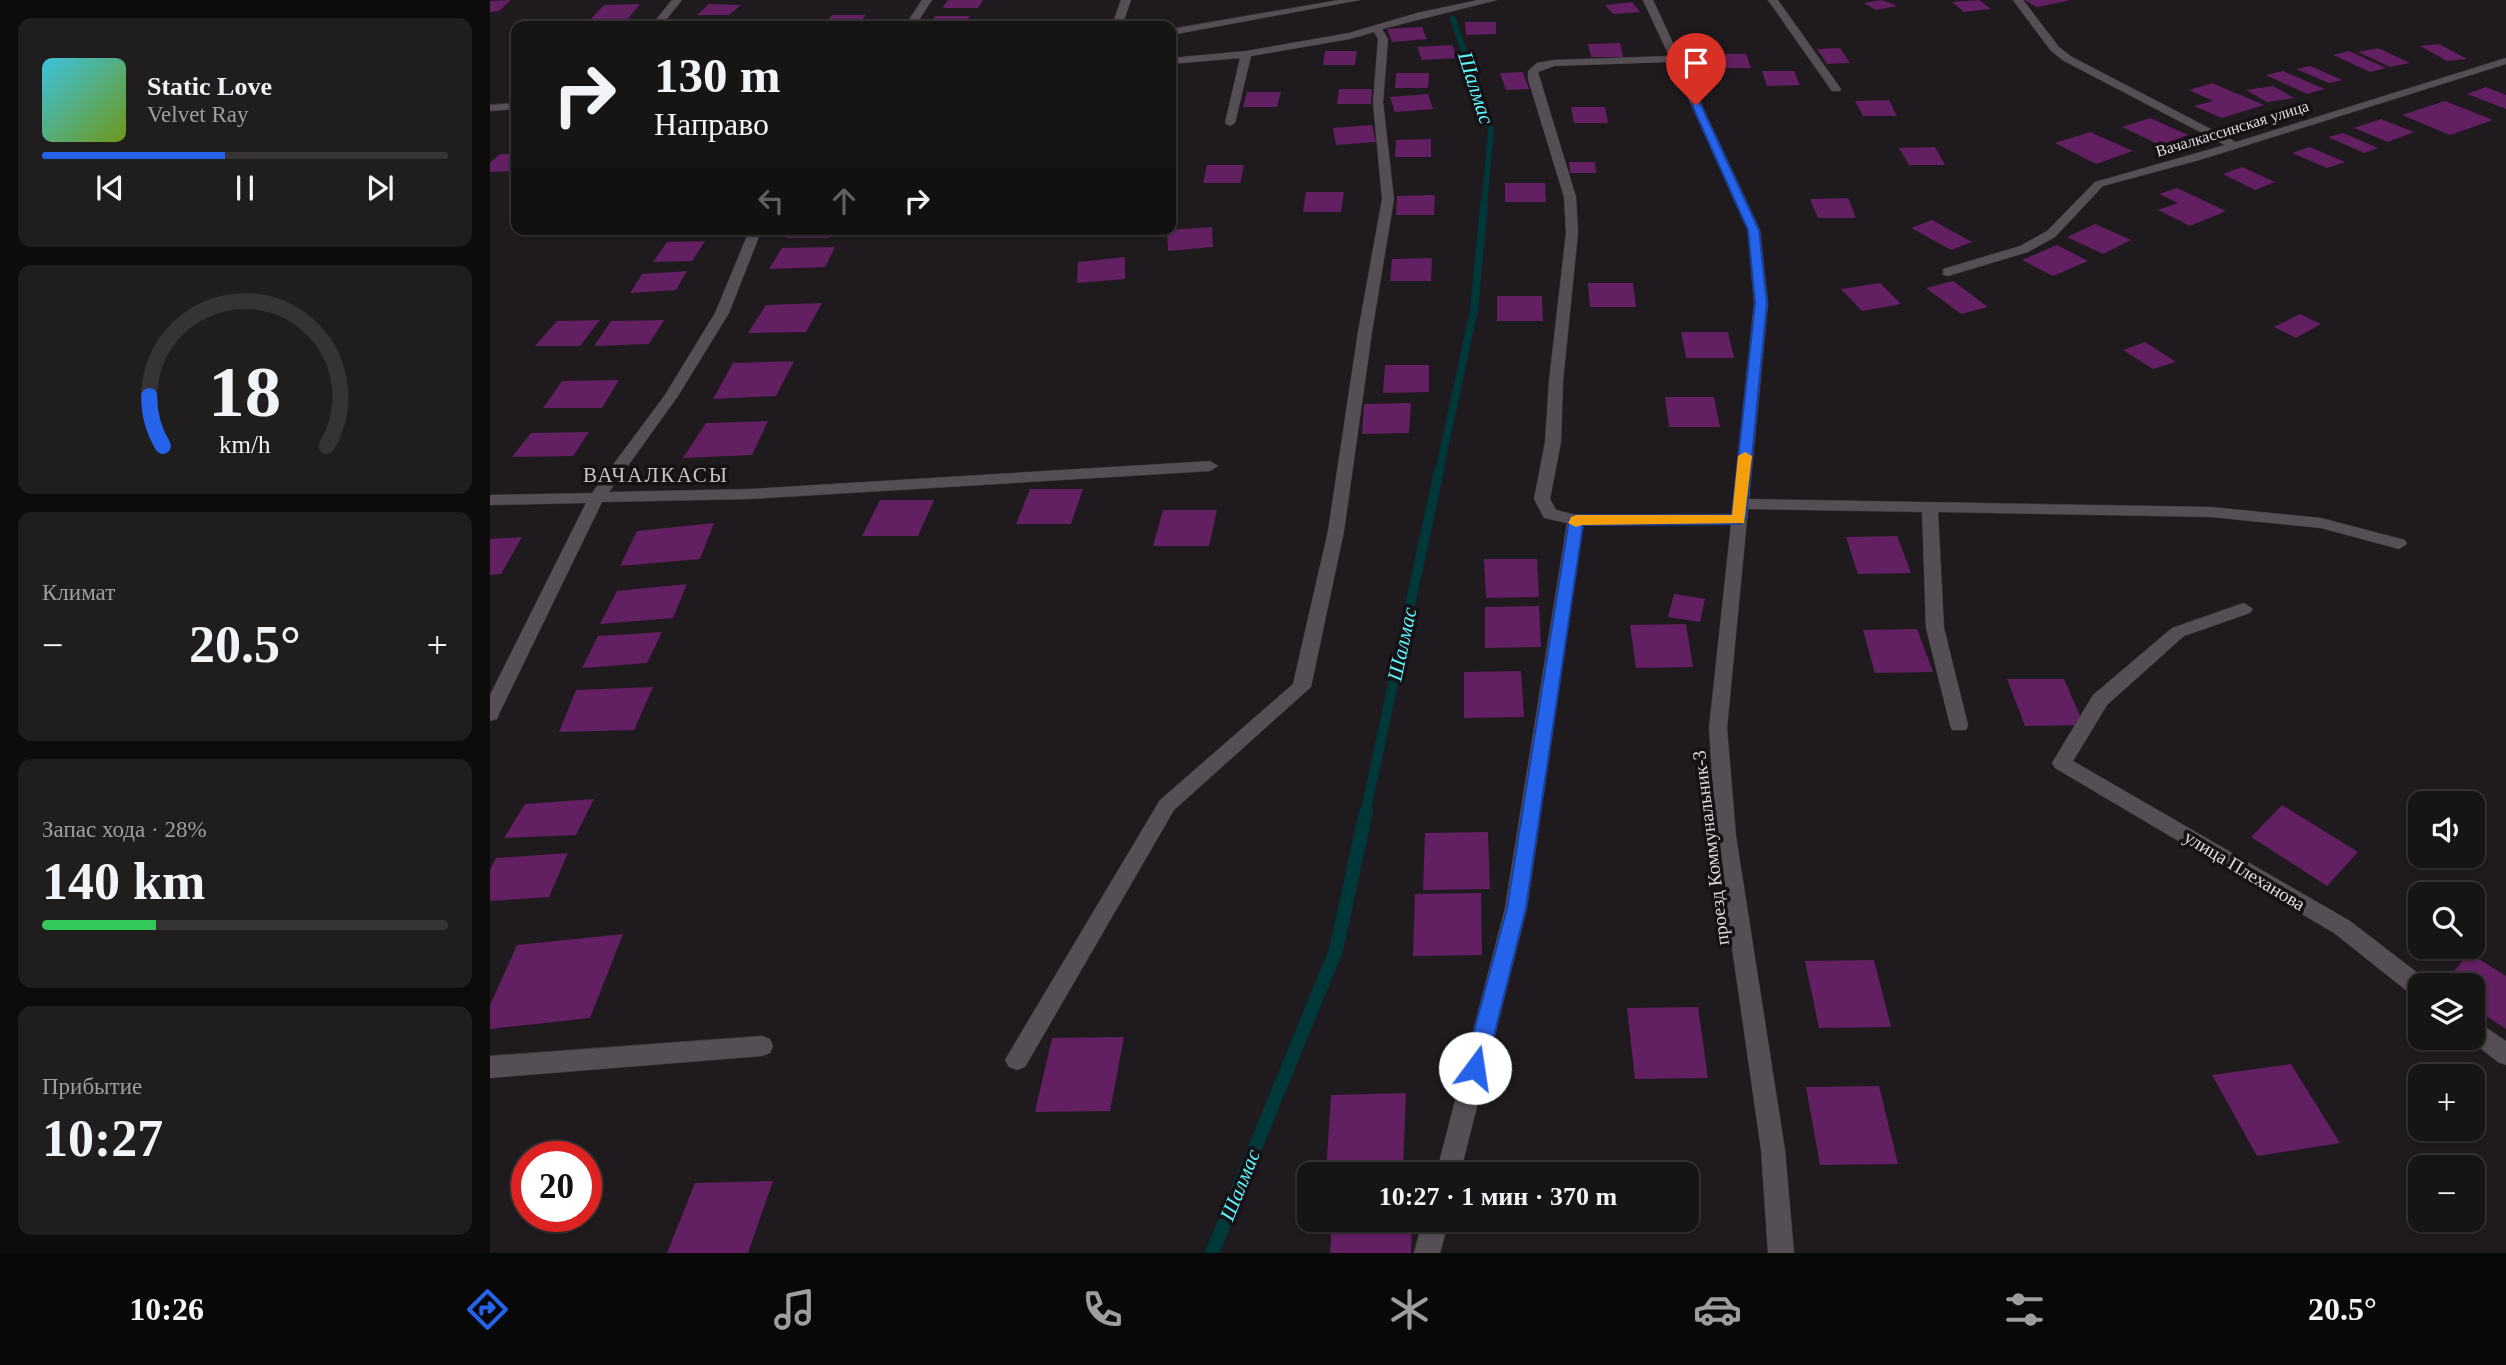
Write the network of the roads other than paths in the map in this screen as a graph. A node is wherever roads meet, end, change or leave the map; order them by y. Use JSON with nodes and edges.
{"nodes":[{"id":1,"x":677,"y":0,"type":"edge"},
{"id":2,"x":927,"y":0,"type":"edge"},
{"id":3,"x":1126,"y":0,"type":"edge"},
{"id":4,"x":1312,"y":0,"type":"edge"},
{"id":5,"x":1355,"y":0,"type":"edge"},
{"id":6,"x":1492,"y":0,"type":"edge"},
{"id":7,"x":1648,"y":0,"type":"edge"},
{"id":8,"x":1773,"y":0,"type":"edge"},
{"id":9,"x":2018,"y":0,"type":"edge"},
{"id":10,"x":660,"y":21,"type":"edge"},
{"id":11,"x":913,"y":21,"type":"edge"},
{"id":12,"x":1119,"y":21,"type":"edge"},
{"id":13,"x":1176,"y":24,"type":"edge"},
{"id":14,"x":1378,"y":30,"type":"junction"},
{"id":15,"x":1176,"y":31,"type":"edge"},
{"id":16,"x":1246,"y":54,"type":"junction"},
{"id":17,"x":1675,"y":59,"type":"junction"},
{"id":18,"x":1176,"y":61,"type":"edge"},
{"id":19,"x":2506,"y":61,"type":"edge"},
{"id":20,"x":1836,"y":89,"type":"dead end"},
{"id":21,"x":511,"y":99,"type":"edge"},
{"id":22,"x":490,"y":101,"type":"edge"},
{"id":23,"x":511,"y":106,"type":"edge"},
{"id":24,"x":490,"y":108,"type":"edge"},
{"id":25,"x":1230,"y":123,"type":"dead end"},
{"id":26,"x":2235,"y":146,"type":"junction"},
{"id":27,"x":754,"y":235,"type":"edge"},
{"id":28,"x":1948,"y":272,"type":"dead end"},
{"id":29,"x":1210,"y":466,"type":"dead end"},
{"id":30,"x":596,"y":499,"type":"junction"},
{"id":31,"x":490,"y":500,"type":"edge"},
{"id":32,"x":1930,"y":508,"type":"junction"},
{"id":33,"x":1740,"y":512,"type":"junction"},
{"id":34,"x":1576,"y":520,"type":"junction"},
{"id":35,"x":2399,"y":544,"type":"dead end"},
{"id":36,"x":2244,"y":609,"type":"dead end"},
{"id":37,"x":490,"y":715,"type":"edge"},
{"id":38,"x":1959,"y":725,"type":"dead end"},
{"id":39,"x":2408,"y":979,"type":"edge"},
{"id":40,"x":2485,"y":1038,"type":"edge"},
{"id":41,"x":761,"y":1046,"type":"dead end"},
{"id":42,"x":2506,"y":1055,"type":"edge"},
{"id":43,"x":1017,"y":1059,"type":"dead end"},
{"id":44,"x":490,"y":1067,"type":"edge"},
{"id":45,"x":1451,"y":1162,"type":"edge"},
{"id":46,"x":1433,"y":1232,"type":"edge"},
{"id":47,"x":1427,"y":1253,"type":"edge"},
{"id":48,"x":1781,"y":1253,"type":"edge"}],
"edges":[{"from":1,"to":10,"type":"street"},
{"from":2,"to":11,"type":"street"},
{"from":3,"to":12,"type":"street"},
{"from":4,"to":13,"type":"street"},
{"from":5,"to":15,"type":"street"},
{"from":6,"to":14,"type":"street"},
{"from":7,"to":17,"type":"street","name":"проезд Коммунальник-3"},
{"from":8,"to":20,"type":"street"},
{"from":9,"to":26,"type":"street"},
{"from":14,"to":16,"type":"street"},
{"from":14,"to":43,"type":"street"},
{"from":16,"to":18,"type":"street"},
{"from":16,"to":25,"type":"street"},
{"from":17,"to":33,"type":"street","name":"проезд Коммунальник-3"},
{"from":17,"to":34,"type":"street"},
{"from":19,"to":26,"type":"street","name":"Вачалкассинская улица"},
{"from":21,"to":22,"type":"street"},
{"from":23,"to":24,"type":"street"},
{"from":26,"to":28,"type":"street","name":"Вачалкассинская улица"},
{"from":27,"to":30,"type":"street"},
{"from":29,"to":30,"type":"street"},
{"from":30,"to":31,"type":"street"},
{"from":30,"to":37,"type":"street"},
{"from":32,"to":33,"type":"street"},
{"from":32,"to":35,"type":"street"},
{"from":32,"to":38,"type":"street"},
{"from":33,"to":34,"type":"street"},
{"from":33,"to":48,"type":"street","name":"проезд Коммунальник-3"},
{"from":34,"to":45,"type":"street"},
{"from":36,"to":39,"type":"street","name":"улица Плеханова"},
{"from":40,"to":42,"type":"street"},
{"from":41,"to":44,"type":"street"},
{"from":46,"to":47,"type":"street"}]}
